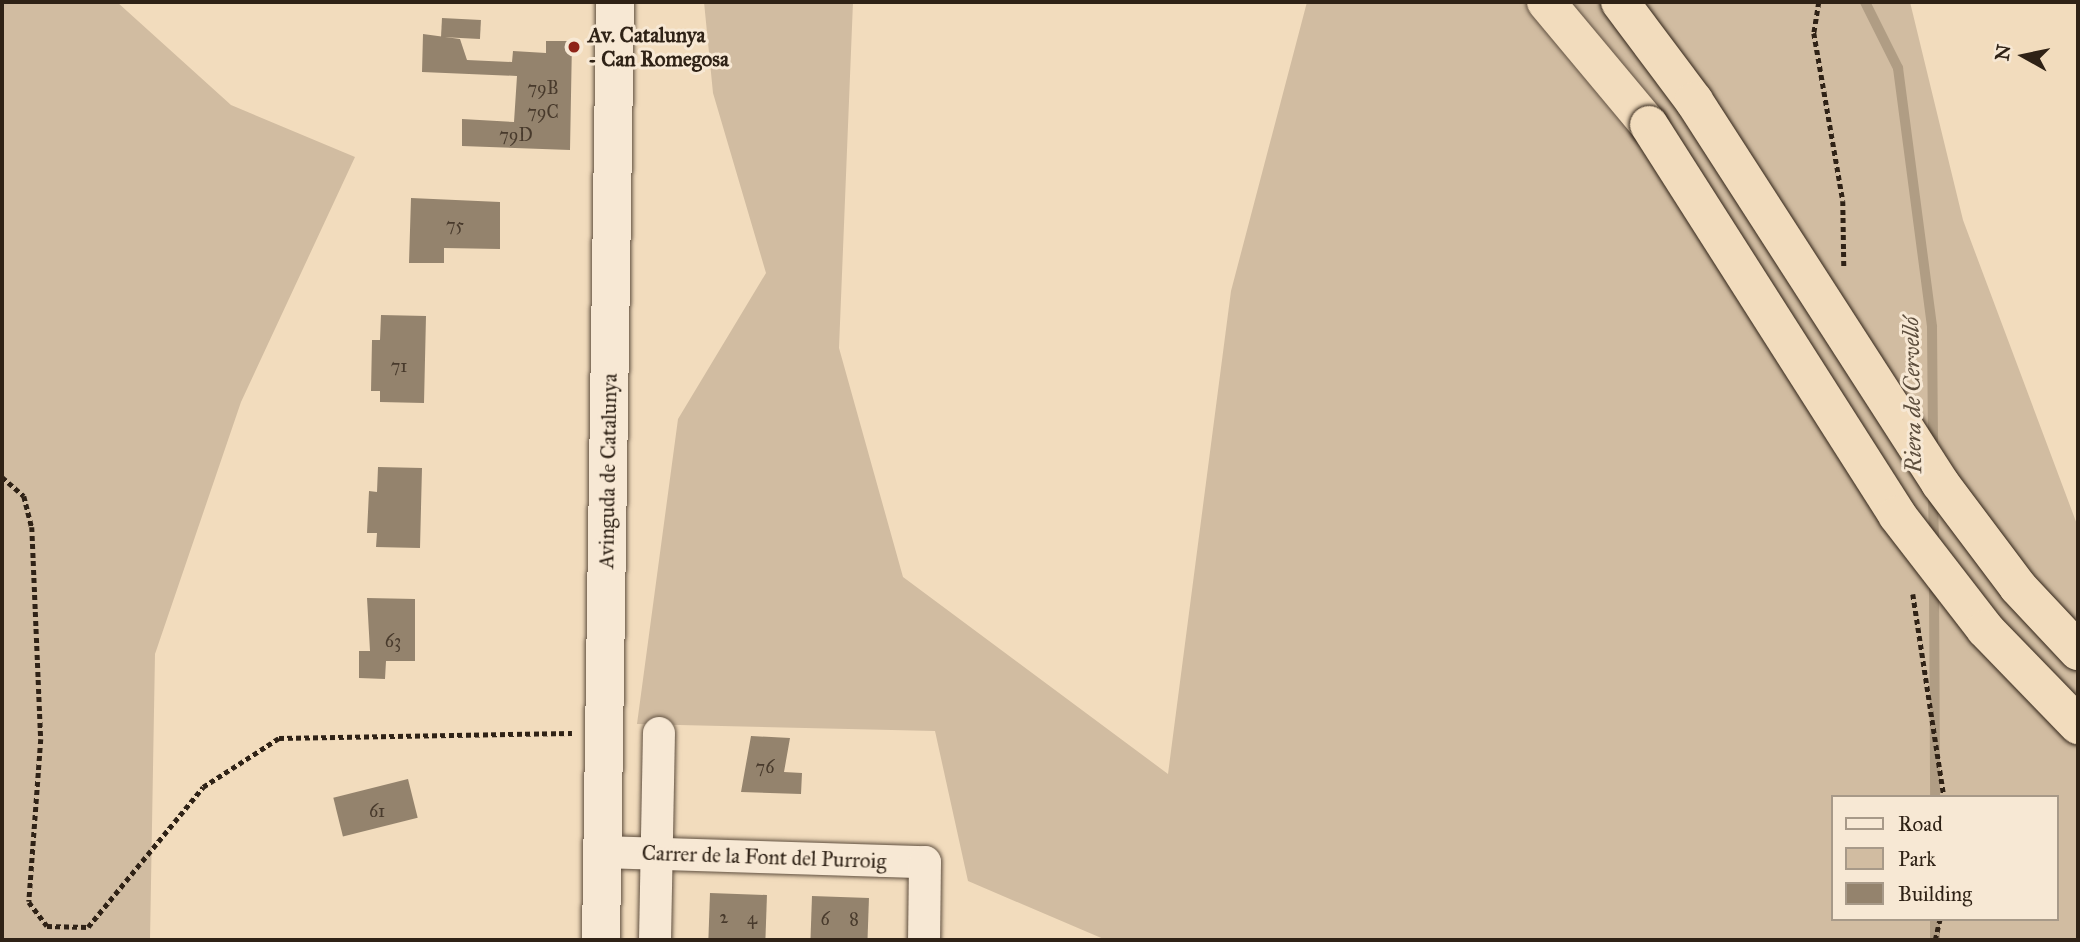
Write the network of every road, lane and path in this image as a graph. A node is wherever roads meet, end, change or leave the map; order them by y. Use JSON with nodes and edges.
{"nodes":[{"id":1,"x":615,"y":2,"type":"edge"},
{"id":2,"x":1546,"y":2,"type":"edge"},
{"id":3,"x":1620,"y":2,"type":"edge"},
{"id":4,"x":2,"y":477,"type":"edge"},
{"id":5,"x":2078,"y":650,"type":"edge"},
{"id":6,"x":2078,"y":725,"type":"edge"},
{"id":7,"x":659,"y":733,"type":"dead end"},
{"id":8,"x":604,"y":735,"type":"junction"},
{"id":9,"x":602,"y":852,"type":"junction"},
{"id":10,"x":656,"y":854,"type":"junction"},
{"id":11,"x":1940,"y":921,"type":"edge"},
{"id":12,"x":601,"y":940,"type":"edge"},
{"id":13,"x":655,"y":940,"type":"edge"},
{"id":14,"x":924,"y":940,"type":"edge"},
{"id":15,"x":1935,"y":940,"type":"edge"}],
"edges":[{"from":1,"to":8,"type":"street","name":"Avinguda de Catalunya"},
{"from":2,"to":6,"type":"highway","bridge":true},
{"from":3,"to":5,"type":"highway","bridge":true},
{"from":4,"to":8,"type":"path"},
{"from":7,"to":10,"type":"street"},
{"from":8,"to":9,"type":"street","name":"Avinguda de Catalunya"},
{"from":9,"to":10,"type":"street","name":"Carrer de la Font del Purroig"},
{"from":9,"to":12,"type":"street","name":"Avinguda de Catalunya"},
{"from":10,"to":13,"type":"street"},
{"from":10,"to":14,"type":"street","name":"Carrer de la Font del Purroig"},
{"from":11,"to":15,"type":"path"}]}
